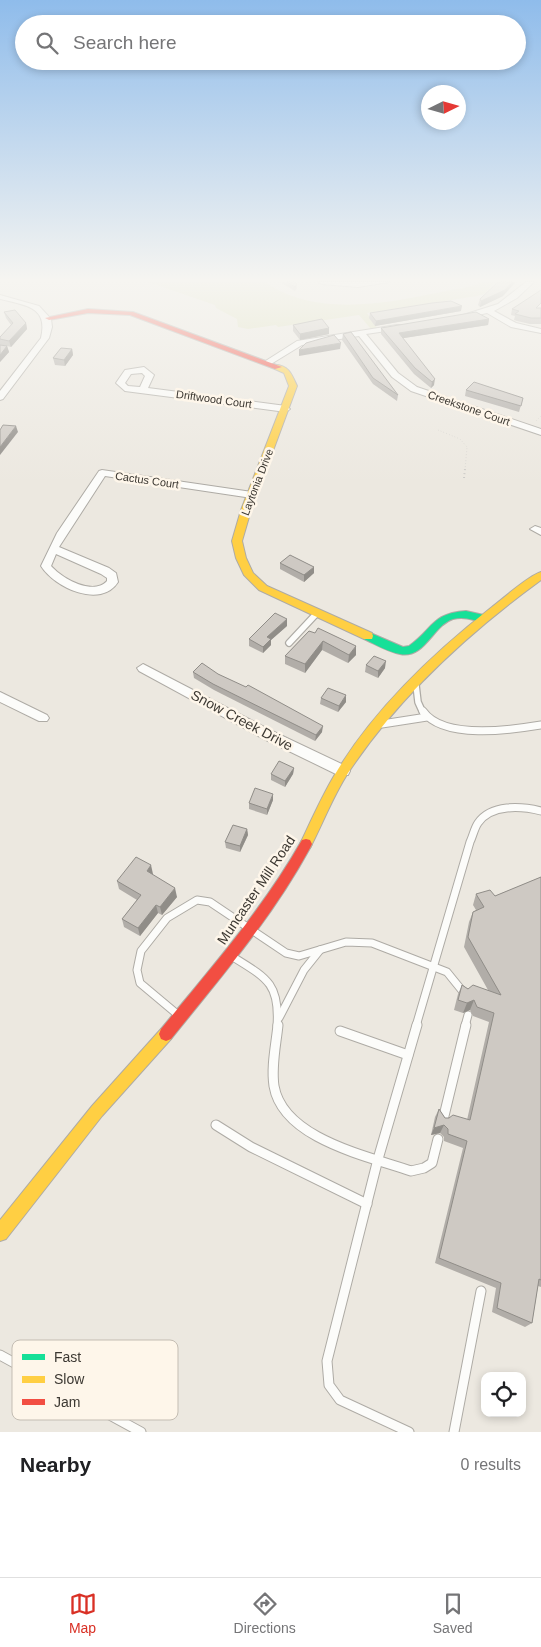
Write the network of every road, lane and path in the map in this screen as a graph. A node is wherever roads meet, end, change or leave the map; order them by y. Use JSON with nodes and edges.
{"nodes":[{"id":1,"x":37,"y":349,"type":"edge"},
{"id":2,"x":230,"y":349,"type":"edge"},
{"id":3,"x":290,"y":349,"type":"edge"},
{"id":4,"x":374,"y":349,"type":"edge"},
{"id":5,"x":268,"y":362,"type":"junction"},
{"id":6,"x":143,"y":390,"type":"dead end"},
{"id":7,"x":0,"y":397,"type":"edge"},
{"id":8,"x":286,"y":409,"type":"junction"},
{"id":9,"x":438,"y":430,"type":"dead end"},
{"id":10,"x":541,"y":432,"type":"edge"},
{"id":11,"x":464,"y":478,"type":"dead end"},
{"id":12,"x":252,"y":495,"type":"junction"},
{"id":13,"x":54,"y":549,"type":"junction"},
{"id":14,"x":541,"y":575,"type":"edge"},
{"id":15,"x":317,"y":613,"type":"junction"},
{"id":16,"x":484,"y":619,"type":"junction"},
{"id":17,"x":289,"y":643,"type":"dead end"},
{"id":18,"x":143,"y":668,"type":"dead end"},
{"id":19,"x":416,"y":683,"type":"junction"},
{"id":20,"x":0,"y":696,"type":"edge"},
{"id":21,"x":428,"y":717,"type":"junction"},
{"id":22,"x":44,"y":718,"type":"dead end"},
{"id":23,"x":541,"y":725,"type":"edge"},
{"id":24,"x":374,"y":727,"type":"junction"},
{"id":25,"x":343,"y":771,"type":"junction"},
{"id":26,"x":541,"y":811,"type":"edge"},
{"id":27,"x":250,"y":928,"type":"junction"},
{"id":28,"x":320,"y":949,"type":"junction"},
{"id":29,"x":230,"y":955,"type":"junction"},
{"id":30,"x":433,"y":965,"type":"junction"},
{"id":31,"x":464,"y":993,"type":"edge"},
{"id":32,"x":468,"y":1014,"type":"edge"},
{"id":33,"x":180,"y":1017,"type":"junction"},
{"id":34,"x":278,"y":1021,"type":"junction"},
{"id":35,"x":340,"y":1030,"type":"dead end"},
{"id":36,"x":408,"y":1055,"type":"junction"},
{"id":37,"x":443,"y":1120,"type":"edge"},
{"id":38,"x":216,"y":1125,"type":"dead end"},
{"id":39,"x":438,"y":1139,"type":"edge"},
{"id":40,"x":378,"y":1159,"type":"junction"},
{"id":41,"x":367,"y":1204,"type":"junction"},
{"id":42,"x":0,"y":1233,"type":"edge"},
{"id":43,"x":481,"y":1291,"type":"dead end"},
{"id":44,"x":0,"y":1355,"type":"edge"},
{"id":45,"x":12,"y":1362,"type":"edge"},
{"id":46,"x":119,"y":1420,"type":"edge"},
{"id":47,"x":141,"y":1432,"type":"edge"},
{"id":48,"x":409,"y":1432,"type":"edge"},
{"id":49,"x":454,"y":1432,"type":"edge"}],
"edges":[{"from":1,"to":7,"type":"street"},
{"from":2,"to":5,"type":"street","name":"Laytonia Drive"},
{"from":3,"to":5,"type":"street"},
{"from":4,"to":10,"type":"street","name":"Creekstone Court"},
{"from":5,"to":8,"type":"street","name":"Laytonia Drive"},
{"from":6,"to":8,"type":"street","name":"Driftwood Court"},
{"from":8,"to":12,"type":"street","name":"Laytonia Drive"},
{"from":9,"to":11,"type":"path"},
{"from":12,"to":13,"type":"street","name":"Cactus Court"},
{"from":12,"to":15,"type":"street","name":"Laytonia Drive"},
{"from":13,"to":13,"type":"street","name":"Cactus Court"},
{"from":14,"to":16,"type":"street","name":"Muncaster Mill Road"},
{"from":15,"to":16,"type":"street","name":"Laytonia Drive"},
{"from":15,"to":17,"type":"lane"},
{"from":16,"to":19,"type":"street","name":"Muncaster Mill Road"},
{"from":18,"to":25,"type":"street","name":"Snow Creek Drive"},
{"from":19,"to":21,"type":"lane"},
{"from":19,"to":24,"type":"street","name":"Muncaster Mill Road"},
{"from":20,"to":22,"type":"street"},
{"from":21,"to":23,"type":"lane"},
{"from":21,"to":24,"type":"lane"},
{"from":24,"to":25,"type":"street","name":"Muncaster Mill Road"},
{"from":25,"to":27,"type":"street","name":"Muncaster Mill Road"},
{"from":26,"to":30,"type":"lane"},
{"from":27,"to":28,"type":"lane"},
{"from":27,"to":29,"type":"street","name":"Muncaster Mill Road"},
{"from":27,"to":33,"type":"lane"},
{"from":28,"to":30,"type":"lane"},
{"from":28,"to":34,"type":"lane"},
{"from":29,"to":33,"type":"street","name":"Muncaster Mill Road"},
{"from":29,"to":34,"type":"lane"},
{"from":30,"to":31,"type":"lane"},
{"from":30,"to":36,"type":"lane"},
{"from":32,"to":37,"type":"lane"},
{"from":33,"to":42,"type":"street","name":"Muncaster Mill Road"},
{"from":34,"to":40,"type":"lane"},
{"from":35,"to":36,"type":"lane"},
{"from":36,"to":40,"type":"lane"},
{"from":38,"to":41,"type":"lane"},
{"from":39,"to":40,"type":"lane"},
{"from":40,"to":41,"type":"lane"},
{"from":41,"to":48,"type":"lane"},
{"from":43,"to":49,"type":"lane"},
{"from":44,"to":45,"type":"lane"},
{"from":46,"to":47,"type":"lane"}]}
